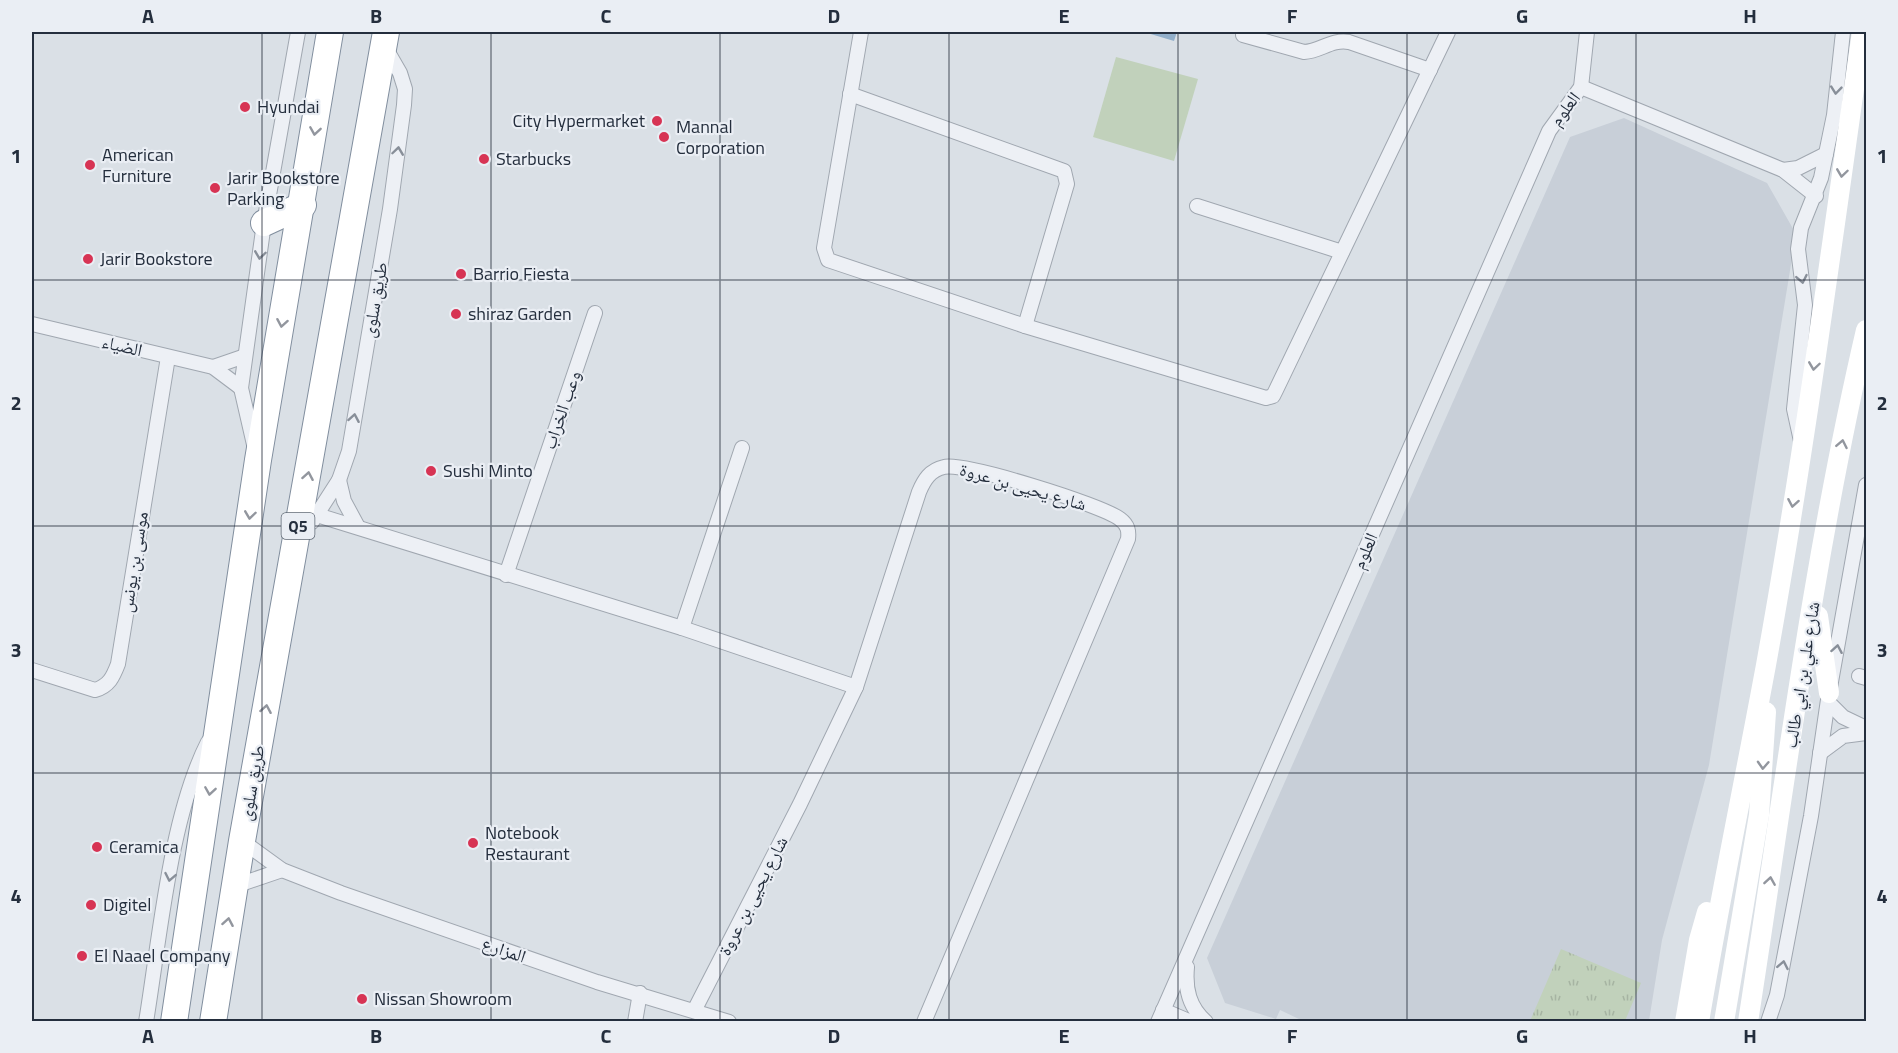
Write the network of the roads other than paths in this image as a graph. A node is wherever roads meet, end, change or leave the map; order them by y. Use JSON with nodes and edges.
{"nodes":[{"id":1,"x":298,"y":32,"type":"edge"},
{"id":2,"x":330,"y":32,"type":"edge"},
{"id":3,"x":861,"y":32,"type":"edge"},
{"id":4,"x":1448,"y":32,"type":"edge"},
{"id":5,"x":1587,"y":32,"type":"edge"},
{"id":6,"x":1843,"y":32,"type":"edge"},
{"id":7,"x":1862,"y":32,"type":"edge"},
{"id":8,"x":1243,"y":34,"type":"dead end"},
{"id":9,"x":379,"y":36,"type":"edge"},
{"id":10,"x":1430,"y":70,"type":"junction"},
{"id":11,"x":1581,"y":87,"type":"junction"},
{"id":12,"x":850,"y":93,"type":"junction"},
{"id":13,"x":1826,"y":154,"type":"junction"},
{"id":14,"x":1783,"y":170,"type":"junction"},
{"id":15,"x":1815,"y":196,"type":"junction"},
{"id":16,"x":303,"y":205,"type":"junction"},
{"id":17,"x":1197,"y":206,"type":"dead end"},
{"id":18,"x":264,"y":223,"type":"junction"},
{"id":19,"x":1342,"y":252,"type":"junction"},
{"id":20,"x":595,"y":313,"type":"dead end"},
{"id":21,"x":32,"y":326,"type":"edge"},
{"id":22,"x":1025,"y":326,"type":"junction"},
{"id":23,"x":1866,"y":330,"type":"edge"},
{"id":24,"x":245,"y":356,"type":"junction"},
{"id":25,"x":168,"y":357,"type":"junction"},
{"id":26,"x":213,"y":367,"type":"junction"},
{"id":27,"x":241,"y":388,"type":"junction"},
{"id":28,"x":1803,"y":446,"type":"junction"},
{"id":29,"x":742,"y":448,"type":"dead end"},
{"id":30,"x":258,"y":460,"type":"junction"},
{"id":31,"x":339,"y":480,"type":"junction"},
{"id":32,"x":1866,"y":485,"type":"edge"},
{"id":33,"x":317,"y":515,"type":"junction"},
{"id":34,"x":358,"y":527,"type":"junction"},
{"id":35,"x":295,"y":545,"type":"junction"},
{"id":36,"x":506,"y":574,"type":"junction"},
{"id":37,"x":1815,"y":591,"type":"junction"},
{"id":38,"x":682,"y":628,"type":"junction"},
{"id":39,"x":1766,"y":664,"type":"junction"},
{"id":40,"x":32,"y":670,"type":"edge"},
{"id":41,"x":856,"y":687,"type":"junction"},
{"id":42,"x":1828,"y":698,"type":"junction"},
{"id":43,"x":220,"y":722,"type":"junction"},
{"id":44,"x":1866,"y":728,"type":"edge"},
{"id":45,"x":1866,"y":733,"type":"edge"},
{"id":46,"x":1820,"y":753,"type":"junction"},
{"id":47,"x":242,"y":841,"type":"junction"},
{"id":48,"x":282,"y":870,"type":"junction"},
{"id":49,"x":1724,"y":877,"type":"junction"},
{"id":50,"x":235,"y":886,"type":"junction"},
{"id":51,"x":1188,"y":958,"type":"junction"},
{"id":52,"x":640,"y":993,"type":"junction"},
{"id":53,"x":695,"y":1009,"type":"junction"},
{"id":54,"x":1161,"y":1016,"type":"edge"},
{"id":55,"x":146,"y":1022,"type":"edge"},
{"id":56,"x":174,"y":1022,"type":"edge"},
{"id":57,"x":213,"y":1022,"type":"edge"},
{"id":58,"x":635,"y":1022,"type":"edge"},
{"id":59,"x":729,"y":1022,"type":"edge"},
{"id":60,"x":924,"y":1022,"type":"edge"},
{"id":61,"x":1191,"y":1022,"type":"edge"},
{"id":62,"x":1206,"y":1022,"type":"edge"},
{"id":63,"x":1685,"y":1022,"type":"edge"},
{"id":64,"x":1699,"y":1022,"type":"edge"},
{"id":65,"x":1724,"y":1022,"type":"edge"},
{"id":66,"x":1748,"y":1022,"type":"edge"},
{"id":67,"x":1768,"y":1022,"type":"edge"}],
"edges":[{"from":1,"to":18,"type":"street"},
{"from":2,"to":16,"type":"highway","one_way":true},
{"from":3,"to":12,"type":"street"},
{"from":4,"to":10,"type":"street"},
{"from":5,"to":11,"type":"street","name":"العلوم"},
{"from":6,"to":13,"type":"street","name":"شارع علي بن ابي طالب","one_way":true},
{"from":7,"to":28,"type":"main road","name":"شارع علي بن ابي طالب","one_way":true},
{"from":8,"to":10,"type":"street"},
{"from":31,"to":9,"type":"street","name":"طريق سلوى","one_way":true},
{"from":35,"to":9,"type":"highway","name":"طريق سلوى","number":"Q5","one_way":true},
{"from":10,"to":19,"type":"street"},
{"from":11,"to":14,"type":"street","name":"العلوم"},
{"from":11,"to":51,"type":"street","name":"العلوم"},
{"from":12,"to":22,"type":"street"},
{"from":12,"to":22,"type":"street"},
{"from":13,"to":14,"type":"street"},
{"from":13,"to":15,"type":"street","name":"شارع علي بن ابي طالب"},
{"from":14,"to":15,"type":"street","name":"العلوم"},
{"from":15,"to":28,"type":"street","name":"شارع علي بن ابي طالب","one_way":true},
{"from":16,"to":18,"type":"highway"},
{"from":16,"to":30,"type":"highway","one_way":true},
{"from":17,"to":19,"type":"street"},
{"from":18,"to":24,"type":"street","one_way":true},
{"from":19,"to":22,"type":"street"},
{"from":20,"to":36,"type":"street","name":"وعب الخراب"},
{"from":21,"to":25,"type":"street","name":"الضياء"},
{"from":37,"to":23,"type":"main road","name":"شارع علي بن ابي طالب","one_way":true},
{"from":24,"to":26,"type":"street"},
{"from":24,"to":27,"type":"street"},
{"from":25,"to":26,"type":"street","name":"الضياء"},
{"from":25,"to":40,"type":"street","name":"موسى بن يونس"},
{"from":26,"to":27,"type":"street","name":"الضياء"},
{"from":27,"to":30,"type":"street"},
{"from":28,"to":39,"type":"main road","name":"شارع علي بن ابي طالب","one_way":true},
{"from":29,"to":38,"type":"street"},
{"from":30,"to":43,"type":"highway","one_way":true},
{"from":31,"to":33,"type":"street","name":"طريق سلوى"},
{"from":31,"to":34,"type":"street"},
{"from":42,"to":32,"type":"street","name":"شارع علي بن ابي طالب","one_way":true},
{"from":33,"to":34,"type":"street"},
{"from":33,"to":35,"type":"street","name":"طريق سلوى"},
{"from":34,"to":36,"type":"street"},
{"from":47,"to":35,"type":"highway","name":"طريق سلوى","number":"Q5","one_way":true},
{"from":36,"to":38,"type":"street"},
{"from":37,"to":42,"type":"main road"},
{"from":66,"to":37,"type":"main road","name":"شارع علي بن ابي طالب","one_way":true},
{"from":38,"to":41,"type":"street"},
{"from":39,"to":49,"type":"main road","name":"شارع علي بن ابي طالب"},
{"from":39,"to":65,"type":"main road","one_way":true},
{"from":41,"to":53,"type":"street","name":"شارع يحيى بن عروة"},
{"from":41,"to":60,"type":"street","name":"شارع يحيى بن عروة"},
{"from":42,"to":44,"type":"street"},
{"from":42,"to":46,"type":"street","name":"شارع علي بن ابي طالب"},
{"from":43,"to":55,"type":"street","one_way":true},
{"from":43,"to":56,"type":"highway","one_way":true},
{"from":45,"to":46,"type":"street"},
{"from":67,"to":46,"type":"street","name":"شارع علي بن ابي طالب","one_way":true},
{"from":47,"to":48,"type":"street","name":"المزارع"},
{"from":47,"to":50,"type":"highway","name":"طريق سلوى","number":"Q5"},
{"from":48,"to":50,"type":"street"},
{"from":48,"to":52,"type":"street","name":"المزارع"},
{"from":49,"to":63,"type":"main road"},
{"from":49,"to":64,"type":"main road","name":"شارع علي بن ابي طالب"},
{"from":57,"to":50,"type":"highway","name":"طريق سلوى","number":"Q5","one_way":true},
{"from":51,"to":54,"type":"street","name":"العلوم"},
{"from":51,"to":62,"type":"street"},
{"from":52,"to":53,"type":"street","name":"المزارع"},
{"from":52,"to":58,"type":"street"},
{"from":53,"to":59,"type":"street","name":"المزارع"},
{"from":54,"to":61,"type":"street"}]}
